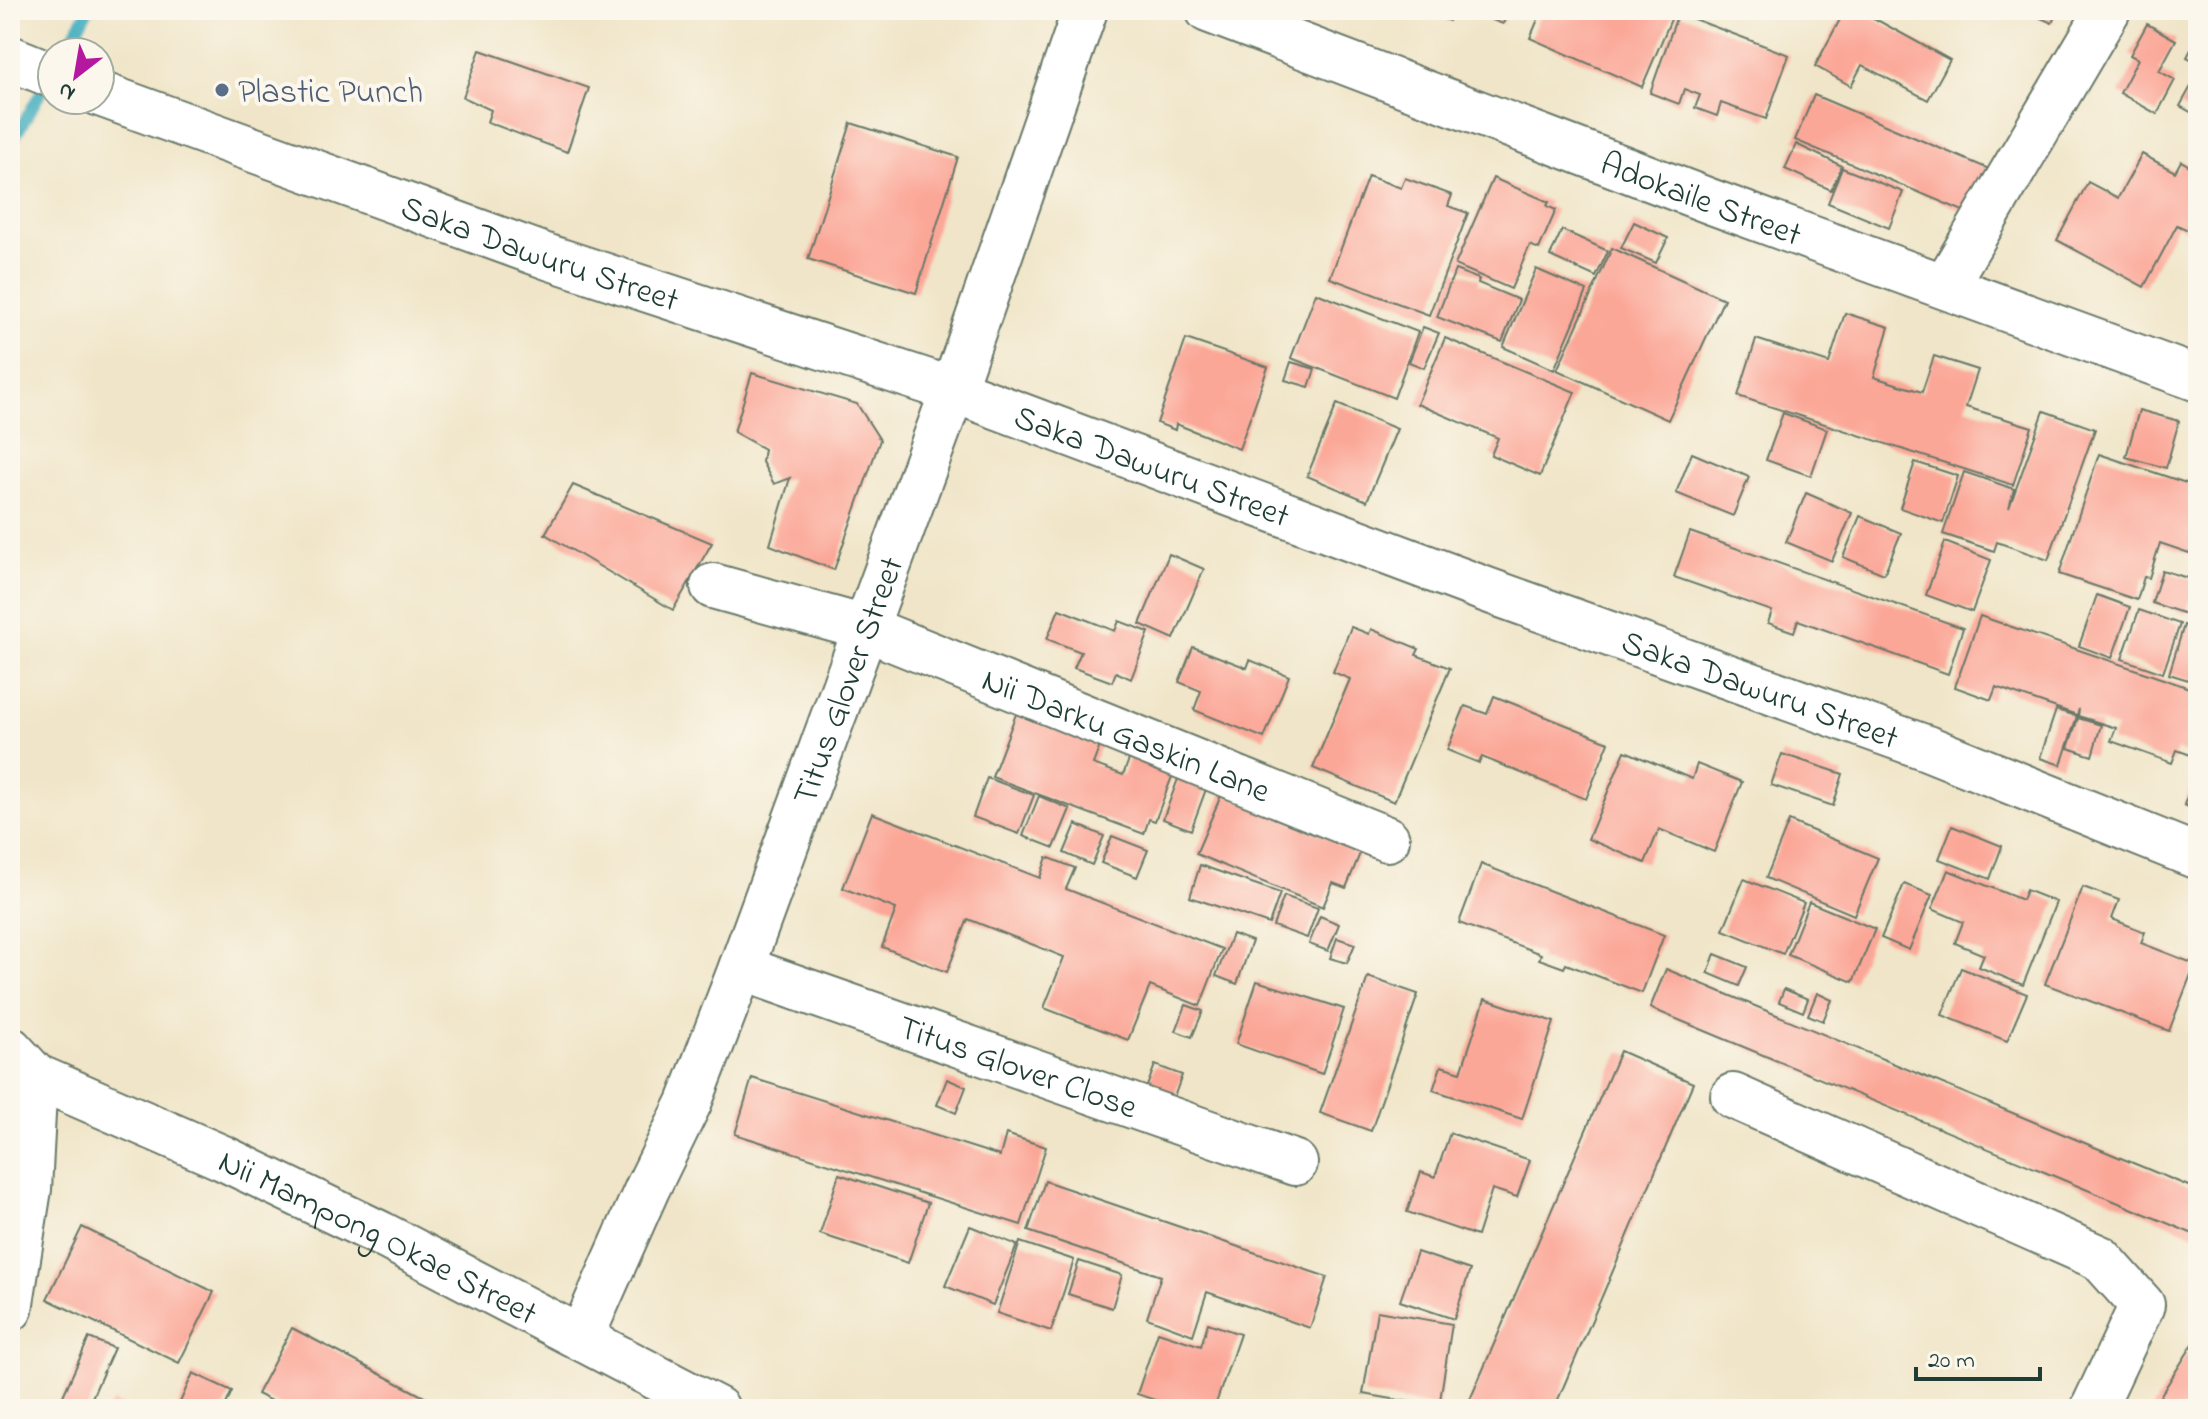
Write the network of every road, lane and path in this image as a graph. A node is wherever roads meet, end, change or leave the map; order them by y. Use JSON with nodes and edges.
{"nodes":[{"id":1,"x":1085,"y":10,"type":"edge"},
{"id":2,"x":1208,"y":10,"type":"edge"},
{"id":3,"x":2108,"y":10,"type":"edge"},
{"id":4,"x":10,"y":58,"type":"edge"},
{"id":5,"x":36,"y":69,"type":"edge"},
{"id":6,"x":116,"y":100,"type":"edge"},
{"id":7,"x":1945,"y":286,"type":"junction"},
{"id":8,"x":2198,"y":379,"type":"edge"},
{"id":9,"x":953,"y":390,"type":"junction"},
{"id":10,"x":713,"y":586,"type":"dead end"},
{"id":11,"x":865,"y":628,"type":"junction"},
{"id":12,"x":1387,"y":839,"type":"dead end"},
{"id":13,"x":2198,"y":857,"type":"edge"},
{"id":14,"x":741,"y":968,"type":"junction"},
{"id":15,"x":23,"y":1063,"type":"edge"},
{"id":16,"x":1733,"y":1096,"type":"dead end"},
{"id":17,"x":1295,"y":1163,"type":"dead end"},
{"id":18,"x":10,"y":1309,"type":"edge"},
{"id":19,"x":581,"y":1338,"type":"junction"},
{"id":20,"x":717,"y":1409,"type":"edge"},
{"id":21,"x":2093,"y":1409,"type":"edge"}],
"edges":[{"from":1,"to":9,"type":"street","name":"Titus Glover Street"},
{"from":2,"to":7,"type":"street","name":"Adokaile Street"},
{"from":3,"to":7,"type":"street"},
{"from":4,"to":5,"type":"street"},
{"from":6,"to":9,"type":"street","name":"Saka Dawuru Street"},
{"from":7,"to":8,"type":"street","name":"Adokaile Street"},
{"from":9,"to":11,"type":"street","name":"Titus Glover Street"},
{"from":9,"to":13,"type":"street","name":"Saka Dawuru Street"},
{"from":10,"to":11,"type":"street","name":"Nii Darku Gaskin Lane"},
{"from":11,"to":12,"type":"street","name":"Nii Darku Gaskin Lane"},
{"from":11,"to":14,"type":"street","name":"Titus Glover Street"},
{"from":14,"to":17,"type":"street","name":"Titus Glover Close"},
{"from":14,"to":19,"type":"street","name":"Titus Glover Street"},
{"from":15,"to":18,"type":"street"},
{"from":15,"to":19,"type":"street","name":"Nii Mampong Okae Street"},
{"from":16,"to":21,"type":"street"},
{"from":19,"to":20,"type":"street","name":"Nii Mampong Okae Street"}]}
